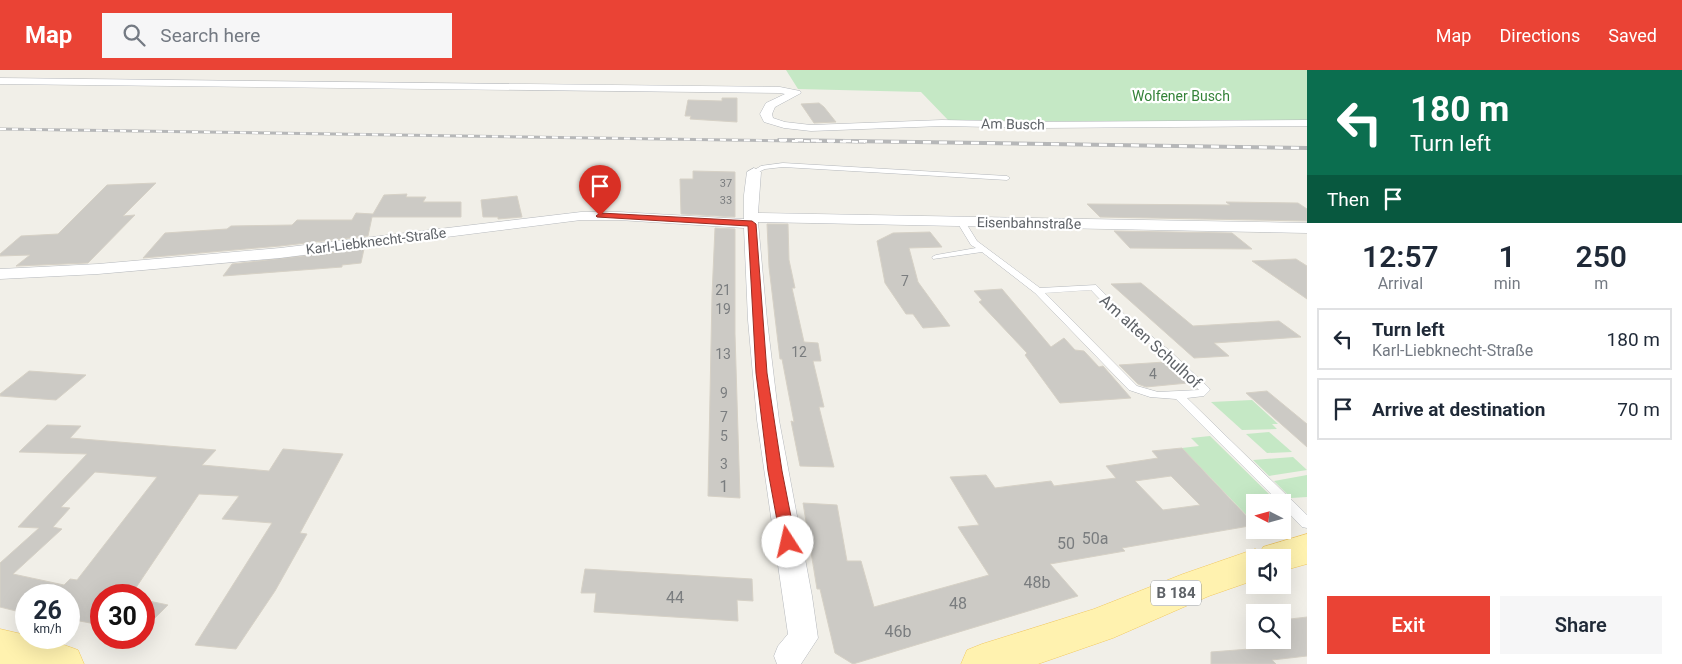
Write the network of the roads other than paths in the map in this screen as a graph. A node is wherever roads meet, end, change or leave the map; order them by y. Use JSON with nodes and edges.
{"nodes":[{"id":1,"x":0,"y":81,"type":"edge"},
{"id":2,"x":1307,"y":123,"type":"edge"},
{"id":3,"x":754,"y":172,"type":"joint"},
{"id":4,"x":1007,"y":178,"type":"dead end"},
{"id":5,"x":752,"y":220,"type":"junction"},
{"id":6,"x":961,"y":222,"type":"junction"},
{"id":7,"x":1307,"y":228,"type":"edge"},
{"id":8,"x":982,"y":250,"type":"junction"},
{"id":9,"x":936,"y":256,"type":"dead end"},
{"id":10,"x":0,"y":274,"type":"edge"},
{"id":11,"x":1038,"y":290,"type":"junction"},
{"id":12,"x":1178,"y":394,"type":"junction"},
{"id":13,"x":1307,"y":523,"type":"edge"},
{"id":14,"x":1307,"y":549,"type":"edge"},
{"id":15,"x":1291,"y":554,"type":"edge"},
{"id":16,"x":1246,"y":567,"type":"edge"},
{"id":17,"x":796,"y":647,"type":"dead end"},
{"id":18,"x":0,"y":648,"type":"edge"},
{"id":19,"x":63,"y":664,"type":"edge"},
{"id":20,"x":982,"y":664,"type":"edge"}],
"edges":[{"from":1,"to":2,"type":"street","name":"Am Busch"},
{"from":3,"to":4,"type":"lane"},
{"from":3,"to":5,"type":"street"},
{"from":5,"to":6,"type":"street","name":"Eisenbahnstraße"},
{"from":5,"to":10,"type":"street","name":"Karl-Liebknecht-Straße"},
{"from":5,"to":17,"type":"street"},
{"from":6,"to":7,"type":"street","name":"Eisenbahnstraße"},
{"from":6,"to":8,"type":"lane","name":"Am alten Schulhof"},
{"from":8,"to":9,"type":"lane"},
{"from":8,"to":11,"type":"lane","name":"Am alten Schulhof"},
{"from":11,"to":12,"type":"lane","name":"Am alten Schulhof"},
{"from":11,"to":12,"type":"lane","name":"Am alten Schulhof"},
{"from":12,"to":13,"type":"lane"},
{"from":14,"to":15,"type":"main road"},
{"from":16,"to":20,"type":"main road","number":"B 184"},
{"from":18,"to":19,"type":"main road"}]}
